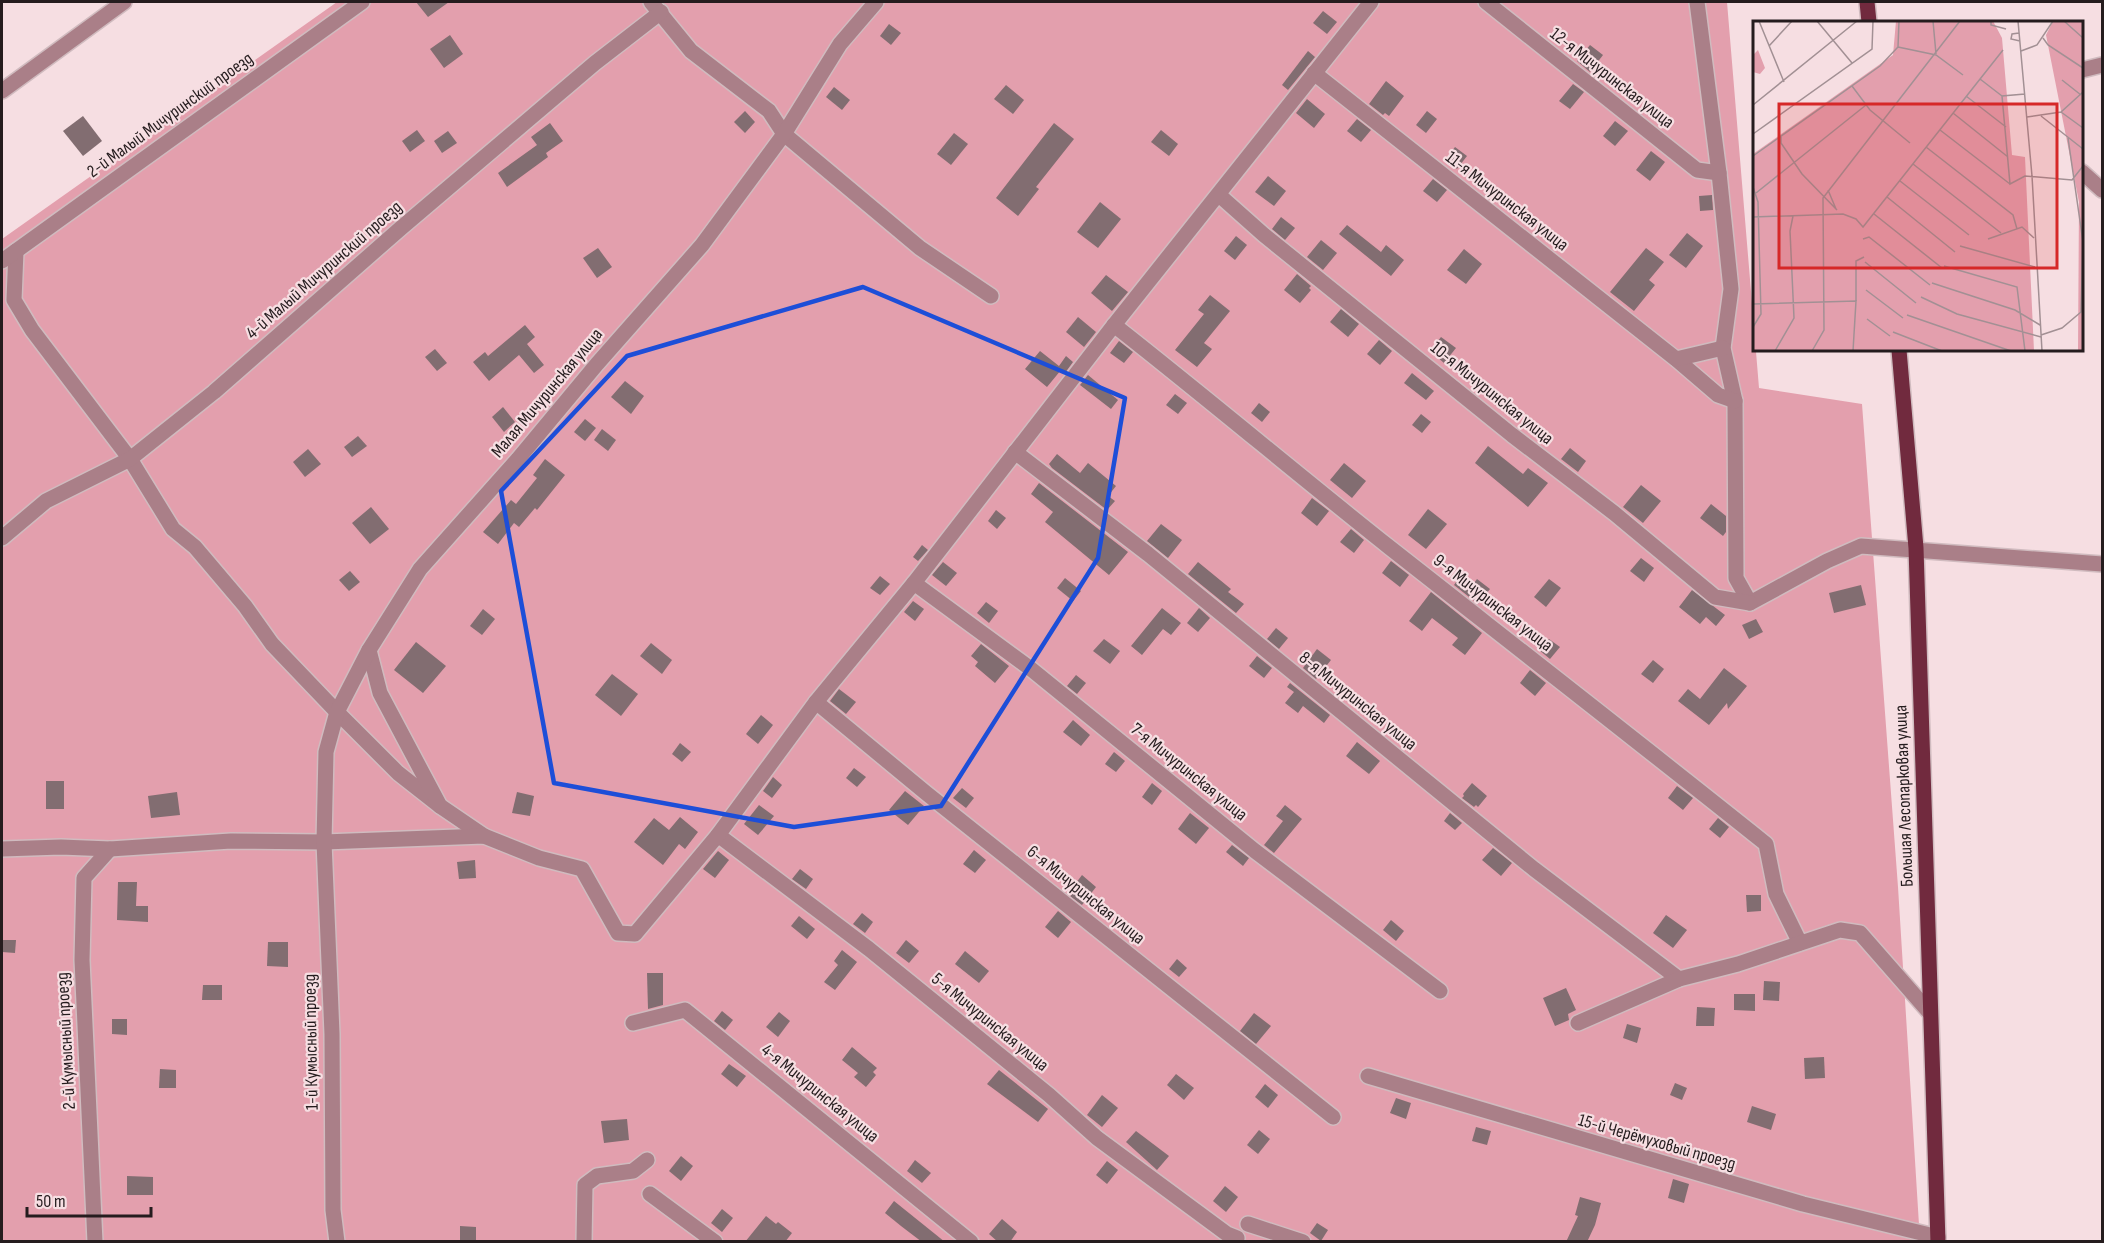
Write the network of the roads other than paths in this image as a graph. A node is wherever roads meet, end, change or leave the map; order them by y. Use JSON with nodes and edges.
{"nodes":[{"id":1,"x":124,"y":2,"type":"edge"},
{"id":2,"x":362,"y":2,"type":"edge"},
{"id":3,"x":876,"y":2,"type":"edge"},
{"id":4,"x":1371,"y":2,"type":"edge"},
{"id":5,"x":1486,"y":2,"type":"edge"},
{"id":6,"x":1696,"y":2,"type":"edge"},
{"id":7,"x":1867,"y":2,"type":"edge"},
{"id":8,"x":656,"y":7,"type":"edge"},
{"id":9,"x":1869,"y":21,"type":"edge"},
{"id":10,"x":2103,"y":65,"type":"edge"},
{"id":11,"x":2083,"y":70,"type":"edge"},
{"id":12,"x":1314,"y":73,"type":"junction"},
{"id":13,"x":2,"y":91,"type":"edge"},
{"id":14,"x":784,"y":134,"type":"junction"},
{"id":15,"x":1719,"y":173,"type":"junction"},
{"id":16,"x":2083,"y":173,"type":"edge"},
{"id":17,"x":2103,"y":190,"type":"edge"},
{"id":18,"x":1219,"y":195,"type":"junction"},
{"id":19,"x":16,"y":251,"type":"junction"},
{"id":20,"x":2,"y":261,"type":"edge"},
{"id":21,"x":991,"y":296,"type":"dead end"},
{"id":22,"x":1114,"y":325,"type":"junction"},
{"id":23,"x":1723,"y":348,"type":"junction"},
{"id":24,"x":1899,"y":351,"type":"edge"},
{"id":25,"x":1676,"y":359,"type":"junction"},
{"id":26,"x":1735,"y":401,"type":"junction"},
{"id":27,"x":1015,"y":452,"type":"junction"},
{"id":28,"x":130,"y":459,"type":"junction"},
{"id":29,"x":2,"y":538,"type":"edge"},
{"id":30,"x":1916,"y":548,"type":"junction"},
{"id":31,"x":2103,"y":564,"type":"edge"},
{"id":32,"x":914,"y":583,"type":"junction"},
{"id":33,"x":1750,"y":603,"type":"junction"},
{"id":34,"x":369,"y":651,"type":"junction"},
{"id":35,"x":816,"y":702,"type":"junction"},
{"id":36,"x":338,"y":712,"type":"junction"},
{"id":37,"x":440,"y":806,"type":"junction"},
{"id":38,"x":718,"y":835,"type":"junction"},
{"id":39,"x":484,"y":836,"type":"junction"},
{"id":40,"x":324,"y":842,"type":"junction"},
{"id":41,"x":2,"y":849,"type":"edge"},
{"id":42,"x":110,"y":849,"type":"junction"},
{"id":43,"x":1800,"y":944,"type":"junction"},
{"id":44,"x":1679,"y":979,"type":"junction"},
{"id":45,"x":1440,"y":992,"type":"dead end"},
{"id":46,"x":1930,"y":1013,"type":"junction"},
{"id":47,"x":633,"y":1023,"type":"dead end"},
{"id":48,"x":1578,"y":1023,"type":"dead end"},
{"id":49,"x":1368,"y":1076,"type":"dead end"},
{"id":50,"x":1333,"y":1117,"type":"dead end"},
{"id":51,"x":647,"y":1160,"type":"dead end"},
{"id":52,"x":650,"y":1194,"type":"dead end"},
{"id":53,"x":1248,"y":1224,"type":"dead end"},
{"id":54,"x":1237,"y":1238,"type":"dead end"},
{"id":55,"x":1938,"y":1239,"type":"edge"},
{"id":56,"x":95,"y":1242,"type":"edge"},
{"id":57,"x":337,"y":1242,"type":"edge"},
{"id":58,"x":584,"y":1242,"type":"edge"},
{"id":59,"x":715,"y":1242,"type":"edge"},
{"id":60,"x":971,"y":1242,"type":"edge"},
{"id":61,"x":1303,"y":1242,"type":"edge"}],
"edges":[{"from":1,"to":13,"type":"street"},
{"from":2,"to":19,"type":"street","name":"2-й Малый Мичуринский проезд"},
{"from":3,"to":14,"type":"street","name":"Малая Мичуринская улица"},
{"from":4,"to":12,"type":"street"},
{"from":5,"to":15,"type":"street","name":"12-я Мичуринская улица"},
{"from":6,"to":15,"type":"street"},
{"from":7,"to":9,"type":"main road"},
{"from":8,"to":14,"type":"street"},
{"from":8,"to":28,"type":"street","name":"4-й Малый Мичуринский проезд"},
{"from":10,"to":11,"type":"street"},
{"from":12,"to":18,"type":"street"},
{"from":12,"to":25,"type":"street","name":"11-я Мичуринская улица"},
{"from":14,"to":21,"type":"street"},
{"from":14,"to":34,"type":"street","name":"Малая Мичуринская улица"},
{"from":15,"to":23,"type":"street"},
{"from":16,"to":17,"type":"street"},
{"from":18,"to":22,"type":"street"},
{"from":18,"to":33,"type":"street","name":"10-я Мичуринская улица"},
{"from":19,"to":20,"type":"street","name":"2-й Малый Мичуринский проезд"},
{"from":19,"to":28,"type":"street"},
{"from":22,"to":27,"type":"street"},
{"from":22,"to":43,"type":"street","name":"9-я Мичуринская улица"},
{"from":23,"to":25,"type":"street"},
{"from":23,"to":26,"type":"street"},
{"from":24,"to":30,"type":"main road","name":"Большая Лесопарковая улица"},
{"from":25,"to":26,"type":"street","name":"11-я Мичуринская улица"},
{"from":26,"to":33,"type":"street"},
{"from":27,"to":32,"type":"street"},
{"from":27,"to":44,"type":"street","name":"8-я Мичуринская улица"},
{"from":28,"to":29,"type":"street","name":"4-й Малый Мичуринский проезд"},
{"from":28,"to":36,"type":"street"},
{"from":30,"to":31,"type":"street"},
{"from":30,"to":33,"type":"street"},
{"from":30,"to":46,"type":"main road","name":"Большая Лесопарковая улица"},
{"from":32,"to":35,"type":"street"},
{"from":32,"to":45,"type":"street","name":"7-я Мичуринская улица"},
{"from":34,"to":36,"type":"street","name":"Малая Мичуринская улица"},
{"from":34,"to":37,"type":"street"},
{"from":35,"to":38,"type":"street"},
{"from":35,"to":50,"type":"street","name":"6-я Мичуринская улица"},
{"from":36,"to":37,"type":"street"},
{"from":36,"to":40,"type":"street","name":"Малая Мичуринская улица"},
{"from":37,"to":39,"type":"street"},
{"from":38,"to":39,"type":"street"},
{"from":38,"to":54,"type":"street","name":"5-я Мичуринская улица"},
{"from":39,"to":40,"type":"street"},
{"from":40,"to":42,"type":"street"},
{"from":40,"to":57,"type":"street","name":"1-й Кумысный проезд"},
{"from":41,"to":42,"type":"street"},
{"from":42,"to":56,"type":"street","name":"2-й Кумысный проезд"},
{"from":43,"to":44,"type":"street"},
{"from":43,"to":46,"type":"street"},
{"from":44,"to":48,"type":"street"},
{"from":46,"to":55,"type":"main road","name":"Большая Лесопарковая улица"},
{"from":47,"to":60,"type":"street","name":"4-я Мичуринская улица"},
{"from":49,"to":55,"type":"street","name":"15-й Черёмуховый проезд"},
{"from":51,"to":58,"type":"street"},
{"from":52,"to":59,"type":"street"},
{"from":53,"to":61,"type":"street"}]}
